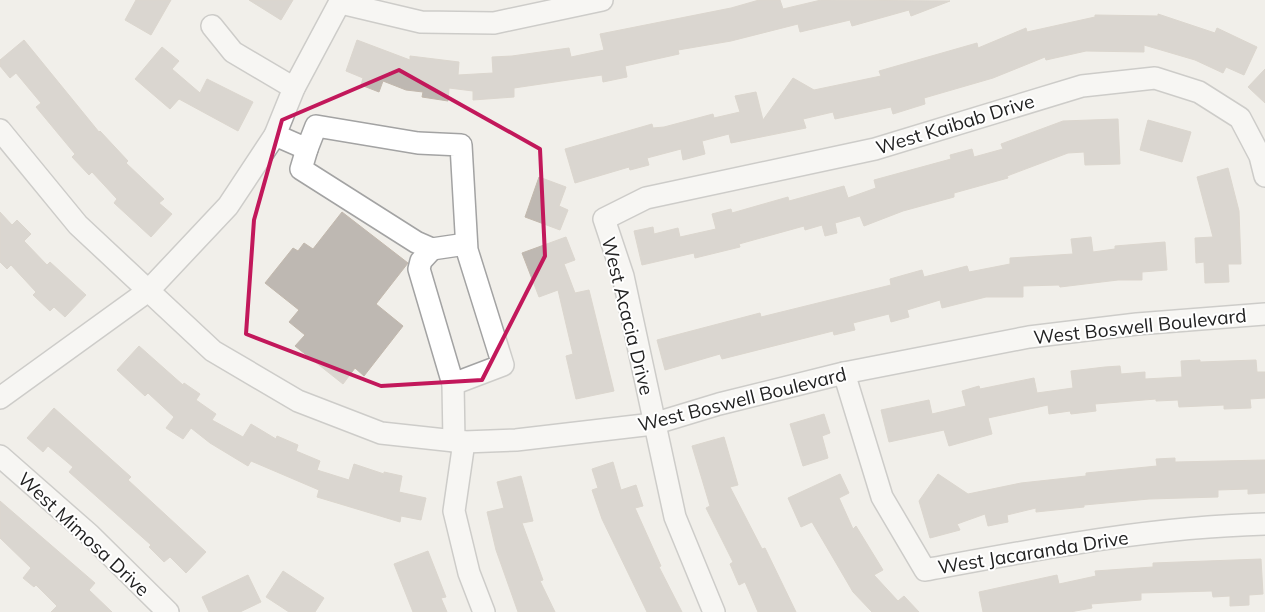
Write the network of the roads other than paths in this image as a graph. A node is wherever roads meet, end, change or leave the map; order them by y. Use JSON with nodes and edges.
{"nodes":[{"id":1,"x":602,"y":0,"type":"edge"},
{"id":2,"x":341,"y":2,"type":"edge"},
{"id":3,"x":212,"y":26,"type":"dead end"},
{"id":4,"x":294,"y":88,"type":"junction"},
{"id":5,"x":0,"y":130,"type":"edge"},
{"id":6,"x":275,"y":135,"type":"junction"},
{"id":7,"x":307,"y":149,"type":"junction"},
{"id":8,"x":1265,"y":176,"type":"edge"},
{"id":9,"x":604,"y":219,"type":"joint"},
{"id":10,"x":466,"y":244,"type":"junction"},
{"id":11,"x":432,"y":249,"type":"junction"},
{"id":12,"x":148,"y":291,"type":"junction"},
{"id":13,"x":1265,"y":314,"type":"edge"},
{"id":14,"x":844,"y":373,"type":"junction"},
{"id":15,"x":452,"y":384,"type":"junction"},
{"id":16,"x":0,"y":398,"type":"edge"},
{"id":17,"x":653,"y":424,"type":"junction"},
{"id":18,"x":459,"y":442,"type":"junction"},
{"id":19,"x":0,"y":456,"type":"edge"},
{"id":20,"x":1265,"y":524,"type":"edge"},
{"id":21,"x":168,"y":612,"type":"edge"},
{"id":22,"x":484,"y":612,"type":"edge"},
{"id":23,"x":714,"y":612,"type":"edge"}],
"edges":[{"from":1,"to":2,"type":"street"},
{"from":2,"to":4,"type":"street"},
{"from":3,"to":4,"type":"street"},
{"from":4,"to":6,"type":"street"},
{"from":5,"to":12,"type":"street","name":"West Boswell Boulevard"},
{"from":6,"to":7,"type":"street"},
{"from":6,"to":12,"type":"street"},
{"from":7,"to":10,"type":"street"},
{"from":7,"to":11,"type":"street"},
{"from":8,"to":9,"type":"street","name":"West Kaibab Drive"},
{"from":9,"to":17,"type":"street","name":"West Acacia Drive"},
{"from":10,"to":11,"type":"street"},
{"from":10,"to":15,"type":"street"},
{"from":11,"to":15,"type":"street"},
{"from":12,"to":16,"type":"street"},
{"from":12,"to":18,"type":"street","name":"West Boswell Boulevard"},
{"from":13,"to":14,"type":"street","name":"West Boswell Boulevard"},
{"from":14,"to":17,"type":"street","name":"West Boswell Boulevard"},
{"from":14,"to":20,"type":"street","name":"West Jacaranda Drive"},
{"from":15,"to":18,"type":"street"},
{"from":17,"to":18,"type":"street","name":"West Boswell Boulevard"},
{"from":17,"to":23,"type":"street","name":"West Acacia Drive"},
{"from":18,"to":22,"type":"street"},
{"from":19,"to":21,"type":"street","name":"West Mimosa Drive"}]}
